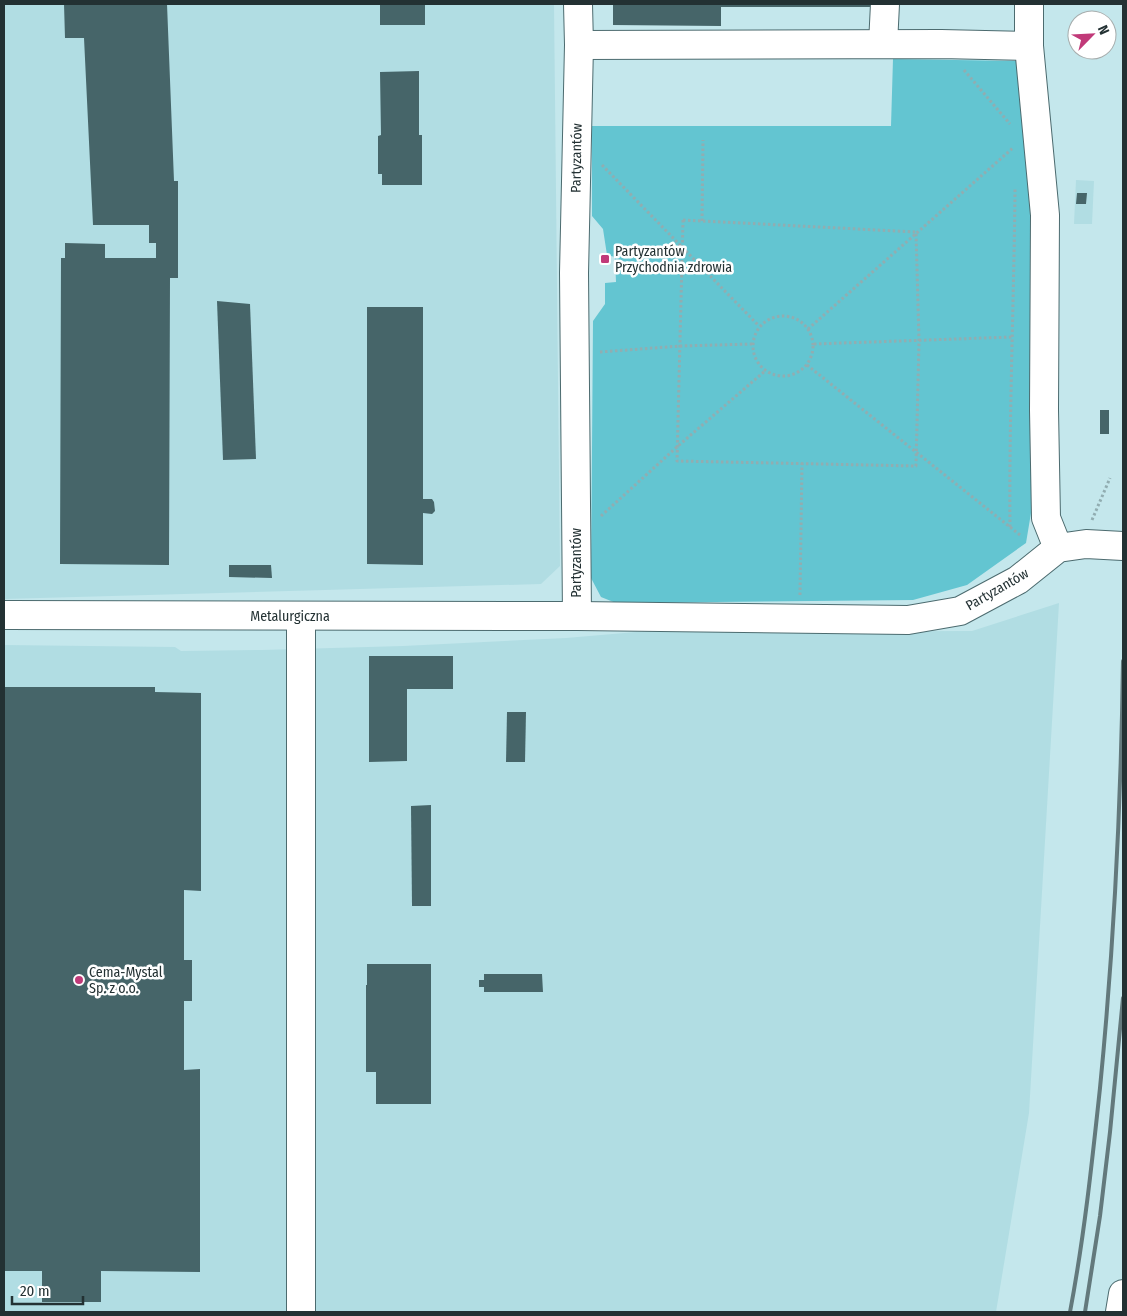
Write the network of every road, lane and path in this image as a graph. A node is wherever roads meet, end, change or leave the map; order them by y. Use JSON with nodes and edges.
{"nodes":[{"id":1,"x":578,"y":4,"type":"edge"},
{"id":2,"x":885,"y":4,"type":"edge"},
{"id":3,"x":1029,"y":4,"type":"edge"},
{"id":4,"x":883,"y":44,"type":"junction"},
{"id":5,"x":954,"y":44,"type":"junction"},
{"id":6,"x":579,"y":45,"type":"junction"},
{"id":7,"x":1029,"y":46,"type":"junction"},
{"id":8,"x":1015,"y":130,"type":"dead end"},
{"id":9,"x":577,"y":139,"type":"junction"},
{"id":10,"x":703,"y":140,"type":"dead end"},
{"id":11,"x":1015,"y":156,"type":"dead end"},
{"id":12,"x":1015,"y":186,"type":"dead end"},
{"id":13,"x":702,"y":221,"type":"junction"},
{"id":14,"x":916,"y":232,"type":"junction"},
{"id":15,"x":683,"y":247,"type":"junction"},
{"id":16,"x":759,"y":326,"type":"junction"},
{"id":17,"x":808,"y":329,"type":"junction"},
{"id":18,"x":1044,"y":336,"type":"junction"},
{"id":19,"x":1012,"y":337,"type":"junction"},
{"id":20,"x":919,"y":340,"type":"junction"},
{"id":21,"x":752,"y":344,"type":"junction"},
{"id":22,"x":814,"y":344,"type":"junction"},
{"id":23,"x":680,"y":346,"type":"junction"},
{"id":24,"x":574,"y":354,"type":"junction"},
{"id":25,"x":807,"y":365,"type":"junction"},
{"id":26,"x":765,"y":371,"type":"junction"},
{"id":27,"x":678,"y":446,"type":"junction"},
{"id":28,"x":917,"y":453,"type":"junction"},
{"id":29,"x":802,"y":463,"type":"junction"},
{"id":30,"x":1110,"y":478,"type":"dead end"},
{"id":31,"x":1010,"y":527,"type":"junction"},
{"id":32,"x":1020,"y":535,"type":"dead end"},
{"id":33,"x":576,"y":538,"type":"junction"},
{"id":34,"x":1086,"y":544,"type":"junction"},
{"id":35,"x":1123,"y":546,"type":"edge"},
{"id":36,"x":1058,"y":548,"type":"junction"},
{"id":37,"x":4,"y":615,"type":"edge"},
{"id":38,"x":301,"y":616,"type":"junction"},
{"id":39,"x":577,"y":616,"type":"junction"},
{"id":40,"x":800,"y":619,"type":"junction"},
{"id":41,"x":1123,"y":1294,"type":"edge"},
{"id":42,"x":301,"y":1312,"type":"edge"},
{"id":43,"x":1120,"y":1312,"type":"edge"}],
"edges":[{"from":1,"to":6,"type":"street","name":"Partyzantów"},
{"from":2,"to":4,"type":"street"},
{"from":3,"to":7,"type":"street"},
{"from":4,"to":5,"type":"street"},
{"from":4,"to":6,"type":"street"},
{"from":5,"to":7,"type":"street"},
{"from":5,"to":8,"type":"path"},
{"from":6,"to":9,"type":"street","name":"Partyzantów"},
{"from":7,"to":18,"type":"street"},
{"from":9,"to":15,"type":"path"},
{"from":9,"to":24,"type":"street","name":"Partyzantów"},
{"from":10,"to":13,"type":"path"},
{"from":11,"to":14,"type":"path"},
{"from":12,"to":19,"type":"path"},
{"from":13,"to":14,"type":"path"},
{"from":13,"to":15,"type":"path"},
{"from":14,"to":17,"type":"path"},
{"from":14,"to":20,"type":"path"},
{"from":15,"to":16,"type":"path"},
{"from":15,"to":23,"type":"path"},
{"from":16,"to":17,"type":"path"},
{"from":16,"to":21,"type":"path"},
{"from":17,"to":22,"type":"path"},
{"from":18,"to":19,"type":"path"},
{"from":18,"to":36,"type":"street"},
{"from":19,"to":20,"type":"path"},
{"from":19,"to":31,"type":"path"},
{"from":20,"to":22,"type":"path"},
{"from":20,"to":28,"type":"path"},
{"from":21,"to":23,"type":"path"},
{"from":21,"to":26,"type":"path"},
{"from":22,"to":25,"type":"path"},
{"from":23,"to":24,"type":"path"},
{"from":23,"to":27,"type":"path"},
{"from":24,"to":33,"type":"street","name":"Partyzantów"},
{"from":25,"to":26,"type":"path"},
{"from":25,"to":28,"type":"path"},
{"from":26,"to":27,"type":"path"},
{"from":27,"to":29,"type":"path"},
{"from":27,"to":33,"type":"path"},
{"from":28,"to":29,"type":"path"},
{"from":28,"to":31,"type":"path"},
{"from":29,"to":40,"type":"path"},
{"from":30,"to":34,"type":"path"},
{"from":31,"to":32,"type":"path"},
{"from":33,"to":39,"type":"street","name":"Partyzantów"},
{"from":34,"to":35,"type":"street"},
{"from":34,"to":36,"type":"street"},
{"from":36,"to":40,"type":"street","name":"Partyzantów"},
{"from":37,"to":38,"type":"street","name":"Metalurgiczna"},
{"from":38,"to":39,"type":"street","name":"Metalurgiczna"},
{"from":38,"to":42,"type":"street"},
{"from":39,"to":40,"type":"street","name":"Partyzantów"},
{"from":41,"to":43,"type":"street"}]}
